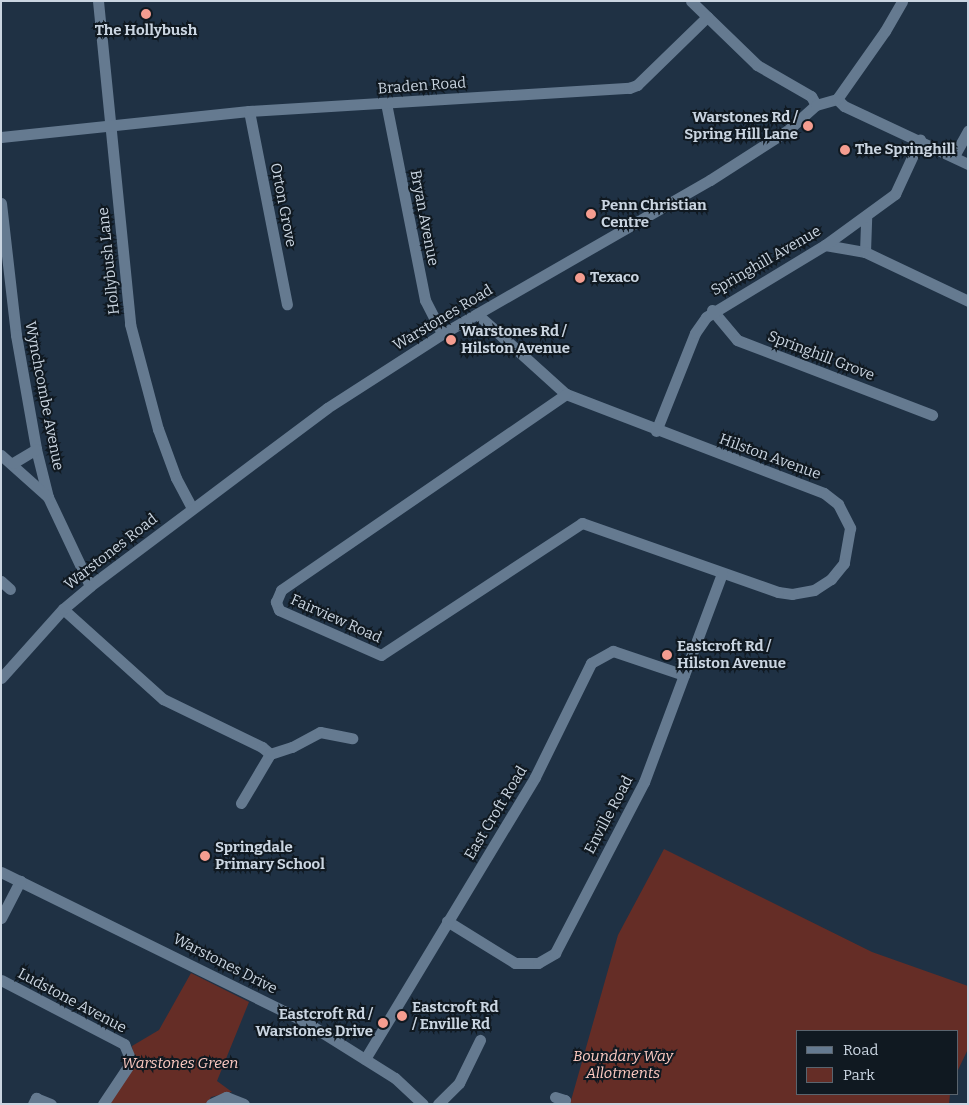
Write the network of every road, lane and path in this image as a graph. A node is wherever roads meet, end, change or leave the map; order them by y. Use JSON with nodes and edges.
{"nodes":[{"id":1,"x":98,"y":1,"type":"edge"},
{"id":2,"x":691,"y":1,"type":"edge"},
{"id":3,"x":902,"y":1,"type":"edge"},
{"id":4,"x":707,"y":17,"type":"junction"},
{"id":5,"x":837,"y":100,"type":"junction"},
{"id":6,"x":386,"y":103,"type":"junction"},
{"id":7,"x":816,"y":105,"type":"junction"},
{"id":8,"x":249,"y":111,"type":"junction"},
{"id":9,"x":111,"y":126,"type":"junction"},
{"id":10,"x":968,"y":131,"type":"edge"},
{"id":11,"x":1,"y":137,"type":"edge"},
{"id":12,"x":920,"y":140,"type":"junction"},
{"id":13,"x":954,"y":156,"type":"junction"},
{"id":14,"x":968,"y":164,"type":"edge"},
{"id":15,"x":1,"y":203,"type":"edge"},
{"id":16,"x":866,"y":218,"type":"junction"},
{"id":17,"x":825,"y":245,"type":"junction"},
{"id":18,"x":865,"y":252,"type":"junction"},
{"id":19,"x":968,"y":301,"type":"edge"},
{"id":20,"x":286,"y":304,"type":"dead end"},
{"id":21,"x":712,"y":310,"type":"junction"},
{"id":22,"x":477,"y":314,"type":"junction"},
{"id":23,"x":442,"y":334,"type":"junction"},
{"id":24,"x":566,"y":394,"type":"junction"},
{"id":25,"x":932,"y":415,"type":"dead end"},
{"id":26,"x":656,"y":431,"type":"junction"},
{"id":27,"x":36,"y":449,"type":"junction"},
{"id":28,"x":1,"y":455,"type":"edge"},
{"id":29,"x":13,"y":463,"type":"junction"},
{"id":30,"x":48,"y":497,"type":"junction"},
{"id":31,"x":192,"y":508,"type":"junction"},
{"id":32,"x":587,"y":524,"type":"joint"},
{"id":33,"x":722,"y":573,"type":"junction"},
{"id":34,"x":90,"y":586,"type":"junction"},
{"id":35,"x":63,"y":609,"type":"junction"},
{"id":36,"x":684,"y":674,"type":"junction"},
{"id":37,"x":1,"y":678,"type":"edge"},
{"id":38,"x":352,"y":738,"type":"dead end"},
{"id":39,"x":270,"y":754,"type":"junction"},
{"id":40,"x":242,"y":804,"type":"dead end"},
{"id":41,"x":1,"y":872,"type":"edge"},
{"id":42,"x":20,"y":881,"type":"junction"},
{"id":43,"x":1,"y":918,"type":"edge"},
{"id":44,"x":448,"y":922,"type":"junction"},
{"id":45,"x":1,"y":980,"type":"edge"},
{"id":46,"x":480,"y":1040,"type":"dead end"},
{"id":47,"x":365,"y":1058,"type":"junction"},
{"id":48,"x":212,"y":1102,"type":"edge"},
{"id":49,"x":33,"y":1104,"type":"edge"},
{"id":50,"x":51,"y":1104,"type":"edge"},
{"id":51,"x":103,"y":1104,"type":"edge"},
{"id":52,"x":244,"y":1104,"type":"edge"},
{"id":53,"x":423,"y":1104,"type":"edge"},
{"id":54,"x":438,"y":1104,"type":"edge"}],
"edges":[{"from":1,"to":9,"type":"street","name":"Hollybush Lane"},
{"from":2,"to":4,"type":"street"},
{"from":3,"to":5,"type":"street"},
{"from":4,"to":6,"type":"street","name":"Braden Road"},
{"from":4,"to":7,"type":"street"},
{"from":5,"to":7,"type":"street"},
{"from":5,"to":12,"type":"street"},
{"from":6,"to":8,"type":"street","name":"Braden Road"},
{"from":6,"to":23,"type":"street","name":"Bryan Avenue"},
{"from":7,"to":22,"type":"street","name":"Warstones Road"},
{"from":8,"to":9,"type":"street","name":"Braden Road"},
{"from":8,"to":20,"type":"street","name":"Orton Grove"},
{"from":9,"to":11,"type":"street","name":"Braden Road"},
{"from":9,"to":31,"type":"street","name":"Hollybush Lane"},
{"from":10,"to":13,"type":"street"},
{"from":12,"to":13,"type":"street"},
{"from":12,"to":16,"type":"street","name":"Springhill Avenue"},
{"from":13,"to":14,"type":"street"},
{"from":15,"to":27,"type":"street","name":"Wynchcombe Avenue"},
{"from":16,"to":17,"type":"street","name":"Springhill Avenue"},
{"from":16,"to":18,"type":"street"},
{"from":17,"to":18,"type":"street"},
{"from":17,"to":21,"type":"street","name":"Springhill Avenue"},
{"from":18,"to":19,"type":"street"},
{"from":21,"to":25,"type":"street","name":"Springhill Grove"},
{"from":21,"to":26,"type":"street","name":"Springhill Avenue"},
{"from":22,"to":23,"type":"street","name":"Warstones Road"},
{"from":22,"to":24,"type":"street","name":"Hilston Avenue"},
{"from":23,"to":31,"type":"street","name":"Warstones Road"},
{"from":24,"to":26,"type":"street","name":"Hilston Avenue"},
{"from":24,"to":32,"type":"street","name":"Fairview Road"},
{"from":26,"to":33,"type":"street","name":"Hilston Avenue"},
{"from":27,"to":29,"type":"street"},
{"from":27,"to":30,"type":"street","name":"Wynchcombe Avenue"},
{"from":28,"to":29,"type":"street"},
{"from":29,"to":30,"type":"street"},
{"from":30,"to":34,"type":"street","name":"Wynchcombe Avenue"},
{"from":31,"to":34,"type":"street","name":"Warstones Road"},
{"from":32,"to":33,"type":"street","name":"Hilston Avenue"},
{"from":33,"to":36,"type":"street","name":"Enville Road"},
{"from":34,"to":35,"type":"street","name":"Warstones Road"},
{"from":35,"to":37,"type":"street","name":"Warstones Road"},
{"from":35,"to":39,"type":"street"},
{"from":36,"to":44,"type":"street","name":"East Croft Road"},
{"from":36,"to":44,"type":"street","name":"Enville Road"},
{"from":38,"to":39,"type":"street"},
{"from":39,"to":40,"type":"street"},
{"from":41,"to":42,"type":"street","name":"Warstones Drive"},
{"from":42,"to":43,"type":"street"},
{"from":42,"to":47,"type":"street","name":"Warstones Drive"},
{"from":44,"to":47,"type":"street","name":"East Croft Road"},
{"from":45,"to":51,"type":"street","name":"Ludstone Avenue"},
{"from":46,"to":54,"type":"street"},
{"from":47,"to":53,"type":"street","name":"Warstones Drive"},
{"from":48,"to":52,"type":"street"},
{"from":49,"to":50,"type":"street"}]}
